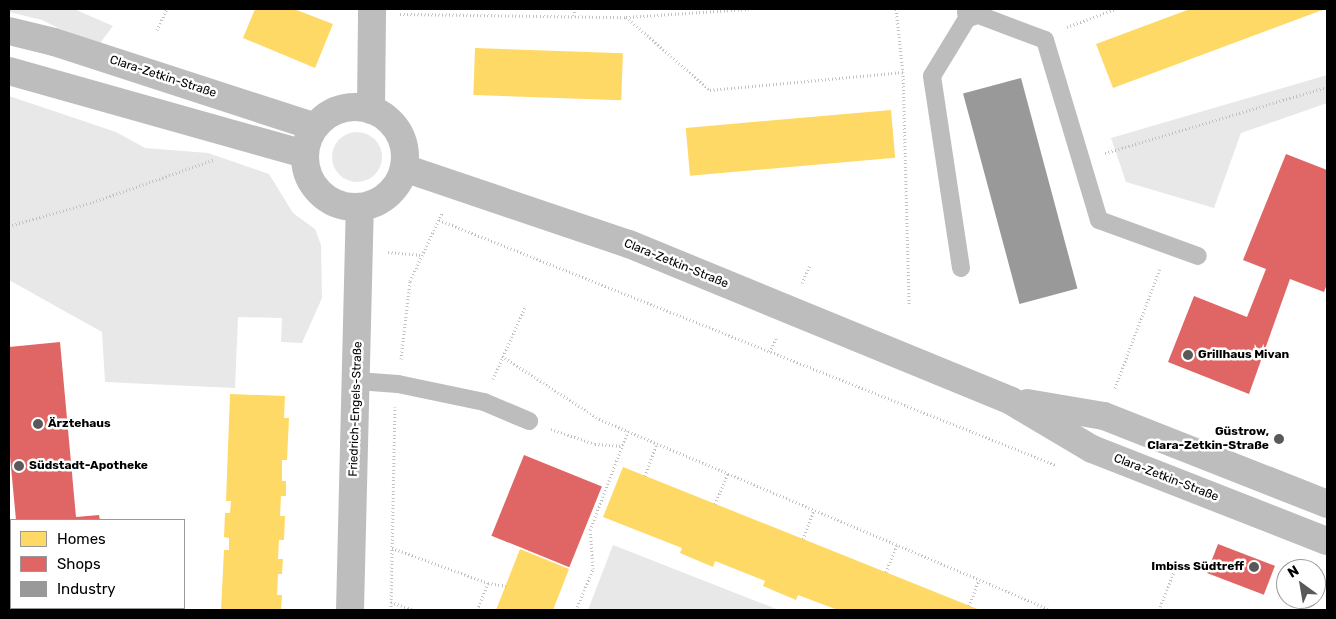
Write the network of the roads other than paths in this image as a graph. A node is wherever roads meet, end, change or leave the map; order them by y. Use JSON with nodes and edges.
{"nodes":[{"id":1,"x":372,"y":10,"type":"edge"},
{"id":2,"x":972,"y":10,"type":"edge"},
{"id":3,"x":9,"y":31,"type":"edge"},
{"id":4,"x":9,"y":71,"type":"edge"},
{"id":5,"x":371,"y":110,"type":"junction"},
{"id":6,"x":315,"y":127,"type":"junction"},
{"id":7,"x":305,"y":154,"type":"junction"},
{"id":8,"x":404,"y":168,"type":"junction"},
{"id":9,"x":360,"y":207,"type":"junction"},
{"id":10,"x":1198,"y":256,"type":"dead end"},
{"id":11,"x":961,"y":268,"type":"dead end"},
{"id":12,"x":356,"y":381,"type":"junction"},
{"id":13,"x":1011,"y":401,"type":"junction"},
{"id":14,"x":529,"y":421,"type":"road end"},
{"id":15,"x":1327,"y":504,"type":"edge"},
{"id":16,"x":1327,"y":541,"type":"edge"},
{"id":17,"x":350,"y":610,"type":"edge"}],
"edges":[{"from":1,"to":5,"type":"street"},
{"from":2,"to":10,"type":"lane"},
{"from":2,"to":11,"type":"lane"},
{"from":3,"to":6,"type":"street","name":"Clara-Zetkin-Straße"},
{"from":4,"to":7,"type":"street"},
{"from":5,"to":6,"type":"street"},
{"from":5,"to":8,"type":"street"},
{"from":6,"to":7,"type":"street"},
{"from":7,"to":9,"type":"street"},
{"from":8,"to":9,"type":"street"},
{"from":8,"to":13,"type":"street","name":"Clara-Zetkin-Straße"},
{"from":9,"to":12,"type":"street","name":"Friedrich-Engels-Straße"},
{"from":12,"to":14,"type":"lane"},
{"from":12,"to":17,"type":"street","name":"Friedrich-Engels-Straße"},
{"from":13,"to":15,"type":"street","name":"Clara-Zetkin-Straße"},
{"from":13,"to":16,"type":"street","name":"Clara-Zetkin-Straße"}]}
